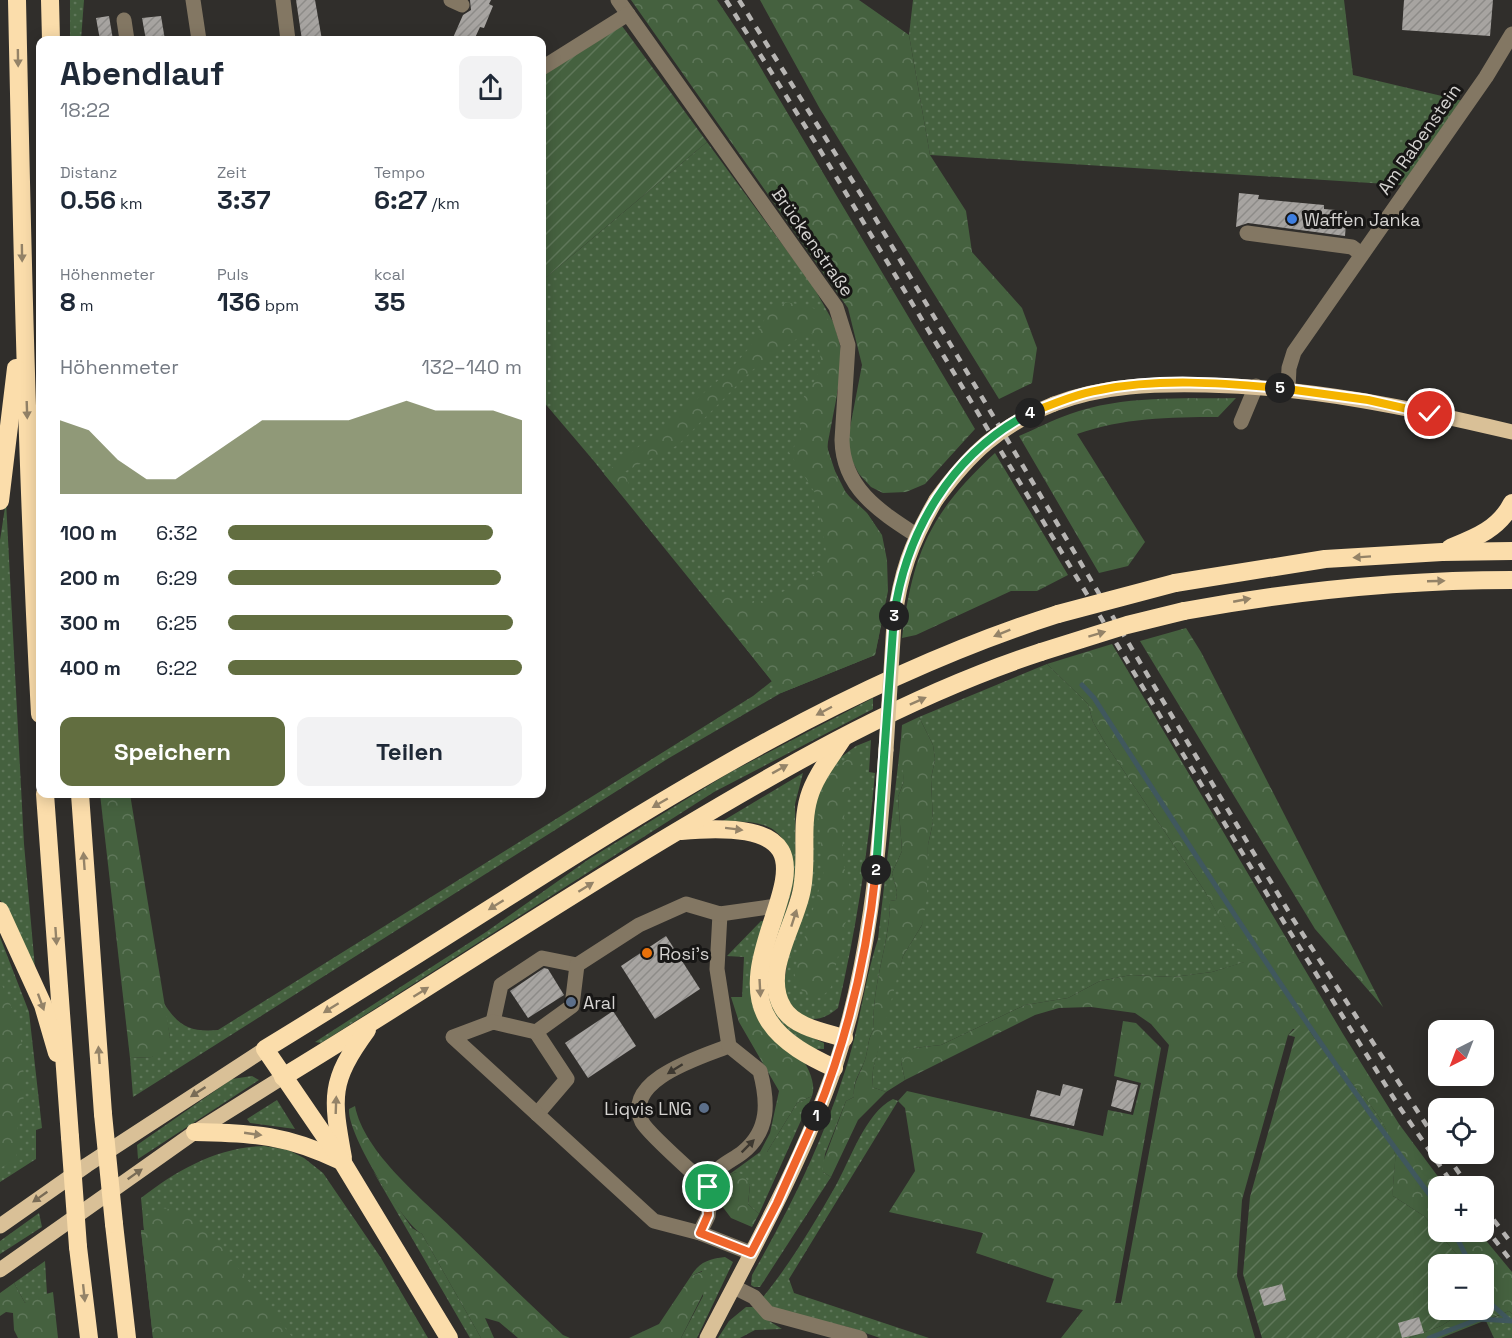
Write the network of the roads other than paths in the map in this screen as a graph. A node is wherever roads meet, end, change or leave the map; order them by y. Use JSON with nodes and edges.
{"nodes":[{"id":1,"x":17,"y":0,"type":"edge"},
{"id":2,"x":50,"y":0,"type":"edge"},
{"id":3,"x":193,"y":0,"type":"edge"},
{"id":4,"x":283,"y":0,"type":"edge"},
{"id":5,"x":618,"y":0,"type":"edge"},
{"id":6,"x":628,"y":14,"type":"junction"},
{"id":7,"x":124,"y":20,"type":"dead end"},
{"id":8,"x":1512,"y":34,"type":"edge"},
{"id":9,"x":51,"y":36,"type":"edge"},
{"id":10,"x":126,"y":36,"type":"edge"},
{"id":11,"x":198,"y":36,"type":"edge"},
{"id":12,"x":288,"y":36,"type":"edge"},
{"id":13,"x":546,"y":65,"type":"edge"},
{"id":14,"x":1247,"y":234,"type":"dead end"},
{"id":15,"x":1361,"y":254,"type":"junction"},
{"id":16,"x":23,"y":310,"type":"junction"},
{"id":17,"x":1256,"y":386,"type":"junction"},
{"id":18,"x":1288,"y":388,"type":"junction"},
{"id":19,"x":1241,"y":422,"type":"dead end"},
{"id":20,"x":1512,"y":432,"type":"edge"},
{"id":21,"x":0,"y":501,"type":"edge"},
{"id":22,"x":1512,"y":503,"type":"edge"},
{"id":23,"x":916,"y":535,"type":"junction"},
{"id":24,"x":1512,"y":551,"type":"edge"},
{"id":25,"x":1442,"y":552,"type":"junction"},
{"id":26,"x":1512,"y":580,"type":"edge"},
{"id":27,"x":36,"y":638,"type":"edge"},
{"id":28,"x":846,"y":735,"type":"junction"},
{"id":29,"x":45,"y":798,"type":"edge"},
{"id":30,"x":80,"y":798,"type":"edge"},
{"id":31,"x":676,"y":832,"type":"junction"},
{"id":32,"x":776,"y":906,"type":"junction"},
{"id":33,"x":0,"y":910,"type":"edge"},
{"id":34,"x":720,"y":914,"type":"junction"},
{"id":35,"x":577,"y":965,"type":"junction"},
{"id":36,"x":493,"y":1022,"type":"junction"},
{"id":37,"x":372,"y":1023,"type":"junction"},
{"id":38,"x":536,"y":1032,"type":"junction"},
{"id":39,"x":844,"y":1038,"type":"junction"},
{"id":40,"x":729,"y":1046,"type":"junction"},
{"id":41,"x":265,"y":1049,"type":"junction"},
{"id":42,"x":834,"y":1068,"type":"junction"},
{"id":43,"x":283,"y":1077,"type":"junction"},
{"id":44,"x":68,"y":1091,"type":"junction"},
{"id":45,"x":537,"y":1114,"type":"junction"},
{"id":46,"x":195,"y":1132,"type":"junction"},
{"id":47,"x":343,"y":1163,"type":"junction"},
{"id":48,"x":708,"y":1187,"type":"junction"},
{"id":49,"x":0,"y":1226,"type":"edge"},
{"id":50,"x":700,"y":1233,"type":"junction"},
{"id":51,"x":751,"y":1253,"type":"junction"},
{"id":52,"x":0,"y":1270,"type":"edge"},
{"id":53,"x":734,"y":1287,"type":"junction"},
{"id":54,"x":447,"y":1336,"type":"edge"},
{"id":55,"x":89,"y":1338,"type":"edge"},
{"id":56,"x":126,"y":1338,"type":"edge"},
{"id":57,"x":707,"y":1338,"type":"edge"},
{"id":58,"x":860,"y":1338,"type":"edge"}],
"edges":[{"from":1,"to":16,"type":"highway","one_way":true},
{"from":2,"to":9,"type":"highway"},
{"from":3,"to":11,"type":"street"},
{"from":4,"to":12,"type":"street"},
{"from":5,"to":6,"type":"street","name":"Brückenstraße"},
{"from":6,"to":13,"type":"street"},
{"from":6,"to":23,"type":"street","name":"Brückenstraße"},
{"from":7,"to":10,"type":"street"},
{"from":8,"to":15,"type":"street","name":"Am Rabenstein"},
{"from":14,"to":15,"type":"street"},
{"from":15,"to":18,"type":"street","name":"Am Rabenstein"},
{"from":16,"to":21,"type":"highway"},
{"from":16,"to":27,"type":"highway","one_way":true},
{"from":17,"to":18,"type":"main road"},
{"from":17,"to":19,"type":"street"},
{"from":17,"to":23,"type":"main road","bridge":true},
{"from":18,"to":20,"type":"main road"},
{"from":22,"to":25,"type":"highway"},
{"from":23,"to":39,"type":"main road","bridge":true},
{"from":24,"to":25,"type":"highway"},
{"from":25,"to":41,"type":"highway","one_way":true,"bridge":true},
{"from":28,"to":26,"type":"highway","one_way":true,"bridge":true},
{"from":31,"to":28,"type":"highway","one_way":true},
{"from":39,"to":28,"type":"highway","one_way":true},
{"from":29,"to":44,"type":"highway","one_way":true},
{"from":56,"to":30,"type":"highway","one_way":true,"bridge":true},
{"from":31,"to":32,"type":"highway","one_way":true},
{"from":37,"to":31,"type":"highway","one_way":true},
{"from":32,"to":34,"type":"street"},
{"from":32,"to":42,"type":"highway","one_way":true},
{"from":33,"to":44,"type":"highway","one_way":true},
{"from":34,"to":35,"type":"street"},
{"from":34,"to":40,"type":"street"},
{"from":35,"to":36,"type":"street"},
{"from":35,"to":38,"type":"street"},
{"from":36,"to":38,"type":"street"},
{"from":36,"to":45,"type":"street"},
{"from":37,"to":43,"type":"highway"},
{"from":47,"to":37,"type":"highway","one_way":true},
{"from":38,"to":45,"type":"street"},
{"from":39,"to":42,"type":"main road"},
{"from":48,"to":40,"type":"street","one_way":true},
{"from":40,"to":48,"type":"street","one_way":true},
{"from":41,"to":43,"type":"highway"},
{"from":41,"to":49,"type":"main road","one_way":true},
{"from":42,"to":51,"type":"main road"},
{"from":43,"to":46,"type":"main road"},
{"from":43,"to":47,"type":"highway"},
{"from":44,"to":55,"type":"highway","one_way":true,"bridge":true},
{"from":45,"to":50,"type":"street"},
{"from":46,"to":47,"type":"highway","one_way":true},
{"from":52,"to":46,"type":"main road","one_way":true},
{"from":47,"to":54,"type":"highway"},
{"from":48,"to":50,"type":"street"},
{"from":50,"to":51,"type":"street"},
{"from":51,"to":53,"type":"main road"},
{"from":53,"to":57,"type":"main road"},
{"from":53,"to":58,"type":"street"}]}
